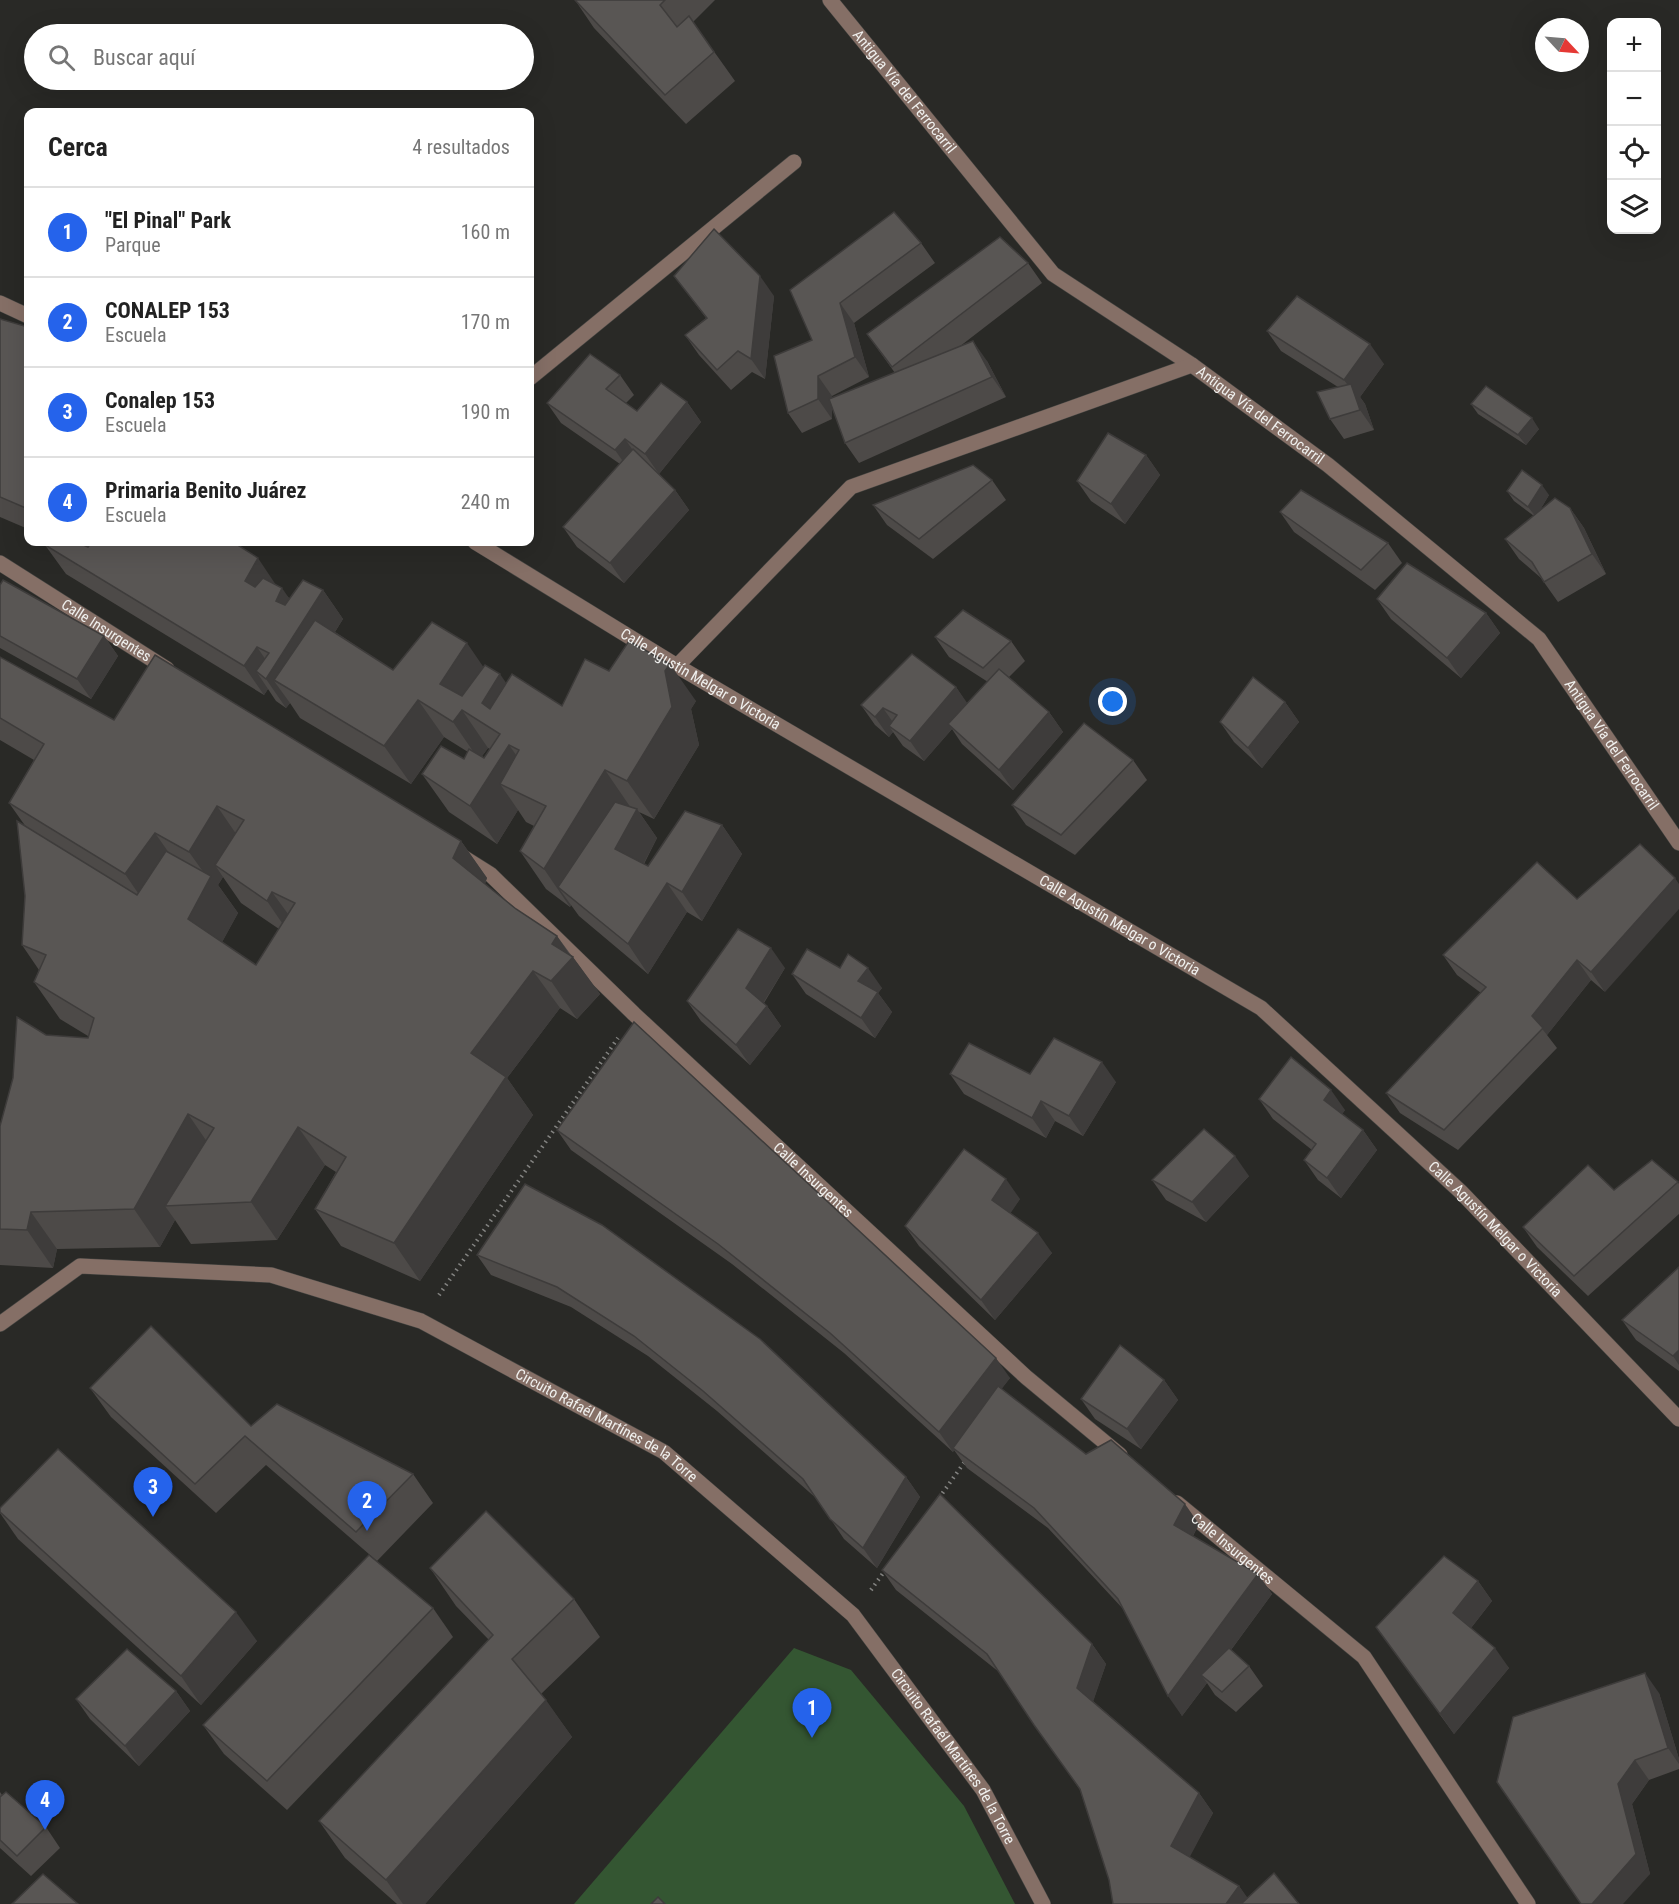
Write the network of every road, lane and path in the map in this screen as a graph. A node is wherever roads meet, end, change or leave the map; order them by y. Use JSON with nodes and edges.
{"nodes":[{"id":1,"x":830,"y":0,"type":"edge"},
{"id":2,"x":794,"y":162,"type":"dead end"},
{"id":3,"x":0,"y":303,"type":"edge"},
{"id":4,"x":24,"y":314,"type":"edge"},
{"id":5,"x":1192,"y":365,"type":"junction"},
{"id":6,"x":534,"y":375,"type":"edge"},
{"id":7,"x":482,"y":546,"type":"edge"},
{"id":8,"x":0,"y":563,"type":"edge"},
{"id":9,"x":677,"y":666,"type":"junction"},
{"id":10,"x":180,"y":677,"type":"edge"},
{"id":11,"x":1679,"y":843,"type":"edge"},
{"id":12,"x":450,"y":849,"type":"edge"},
{"id":13,"x":634,"y":1014,"type":"junction"},
{"id":14,"x":421,"y":1321,"type":"junction"},
{"id":15,"x":0,"y":1324,"type":"edge"},
{"id":16,"x":1679,"y":1419,"type":"edge"},
{"id":17,"x":971,"y":1453,"type":"edge"},
{"id":18,"x":1136,"y":1468,"type":"edge"},
{"id":19,"x":1163,"y":1491,"type":"edge"},
{"id":20,"x":936,"y":1501,"type":"edge"},
{"id":21,"x":888,"y":1567,"type":"edge"},
{"id":22,"x":853,"y":1615,"type":"junction"},
{"id":23,"x":1043,"y":1904,"type":"edge"},
{"id":24,"x":1528,"y":1904,"type":"edge"}],
"edges":[{"from":1,"to":5,"type":"street","name":"Antigua Vía del Ferrocarril"},
{"from":2,"to":6,"type":"street"},
{"from":3,"to":4,"type":"street"},
{"from":5,"to":9,"type":"street"},
{"from":5,"to":11,"type":"street","name":"Antigua Vía del Ferrocarril"},
{"from":7,"to":9,"type":"street","name":"Calle Agustín Melgar o Victoria"},
{"from":8,"to":10,"type":"street","name":"Calle Insurgentes"},
{"from":9,"to":16,"type":"street","name":"Calle Agustín Melgar o Victoria"},
{"from":12,"to":13,"type":"street","name":"Calle Insurgentes"},
{"from":13,"to":14,"type":"path"},
{"from":13,"to":18,"type":"street","name":"Calle Insurgentes"},
{"from":14,"to":15,"type":"street","name":"Circuito Rafaél Martínes de la Torre"},
{"from":14,"to":22,"type":"street","name":"Circuito Rafaél Martínes de la Torre"},
{"from":17,"to":20,"type":"path"},
{"from":19,"to":24,"type":"street","name":"Calle Insurgentes"},
{"from":21,"to":22,"type":"path"},
{"from":22,"to":23,"type":"street","name":"Circuito Rafaél Martínes de la Torre"}]}
